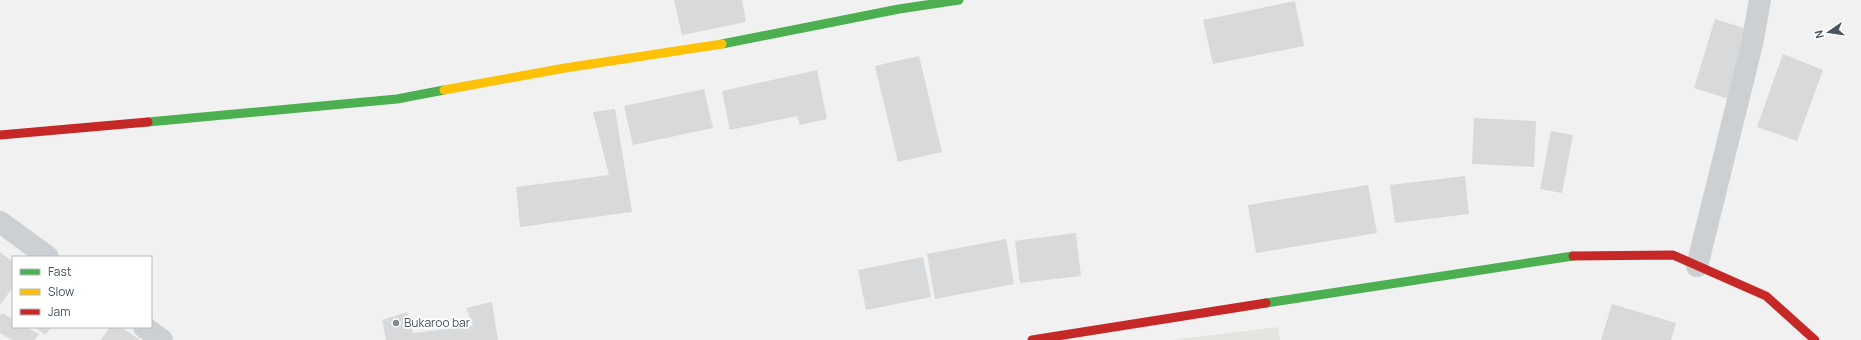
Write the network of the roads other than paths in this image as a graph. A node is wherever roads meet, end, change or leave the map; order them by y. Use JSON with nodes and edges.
{"nodes":[{"id":1,"x":959,"y":0,"type":"edge"},
{"id":2,"x":1760,"y":0,"type":"edge"},
{"id":3,"x":0,"y":135,"type":"edge"},
{"id":4,"x":0,"y":222,"type":"edge"},
{"id":5,"x":47,"y":256,"type":"edge"},
{"id":6,"x":1697,"y":266,"type":"junction"},
{"id":7,"x":145,"y":328,"type":"edge"},
{"id":8,"x":162,"y":340,"type":"edge"},
{"id":9,"x":1032,"y":340,"type":"edge"},
{"id":10,"x":1815,"y":340,"type":"edge"}],
"edges":[{"from":1,"to":3,"type":"street"},
{"from":2,"to":6,"type":"street"},
{"from":4,"to":5,"type":"street"},
{"from":6,"to":9,"type":"street"},
{"from":6,"to":10,"type":"street"},
{"from":7,"to":8,"type":"street"}]}
